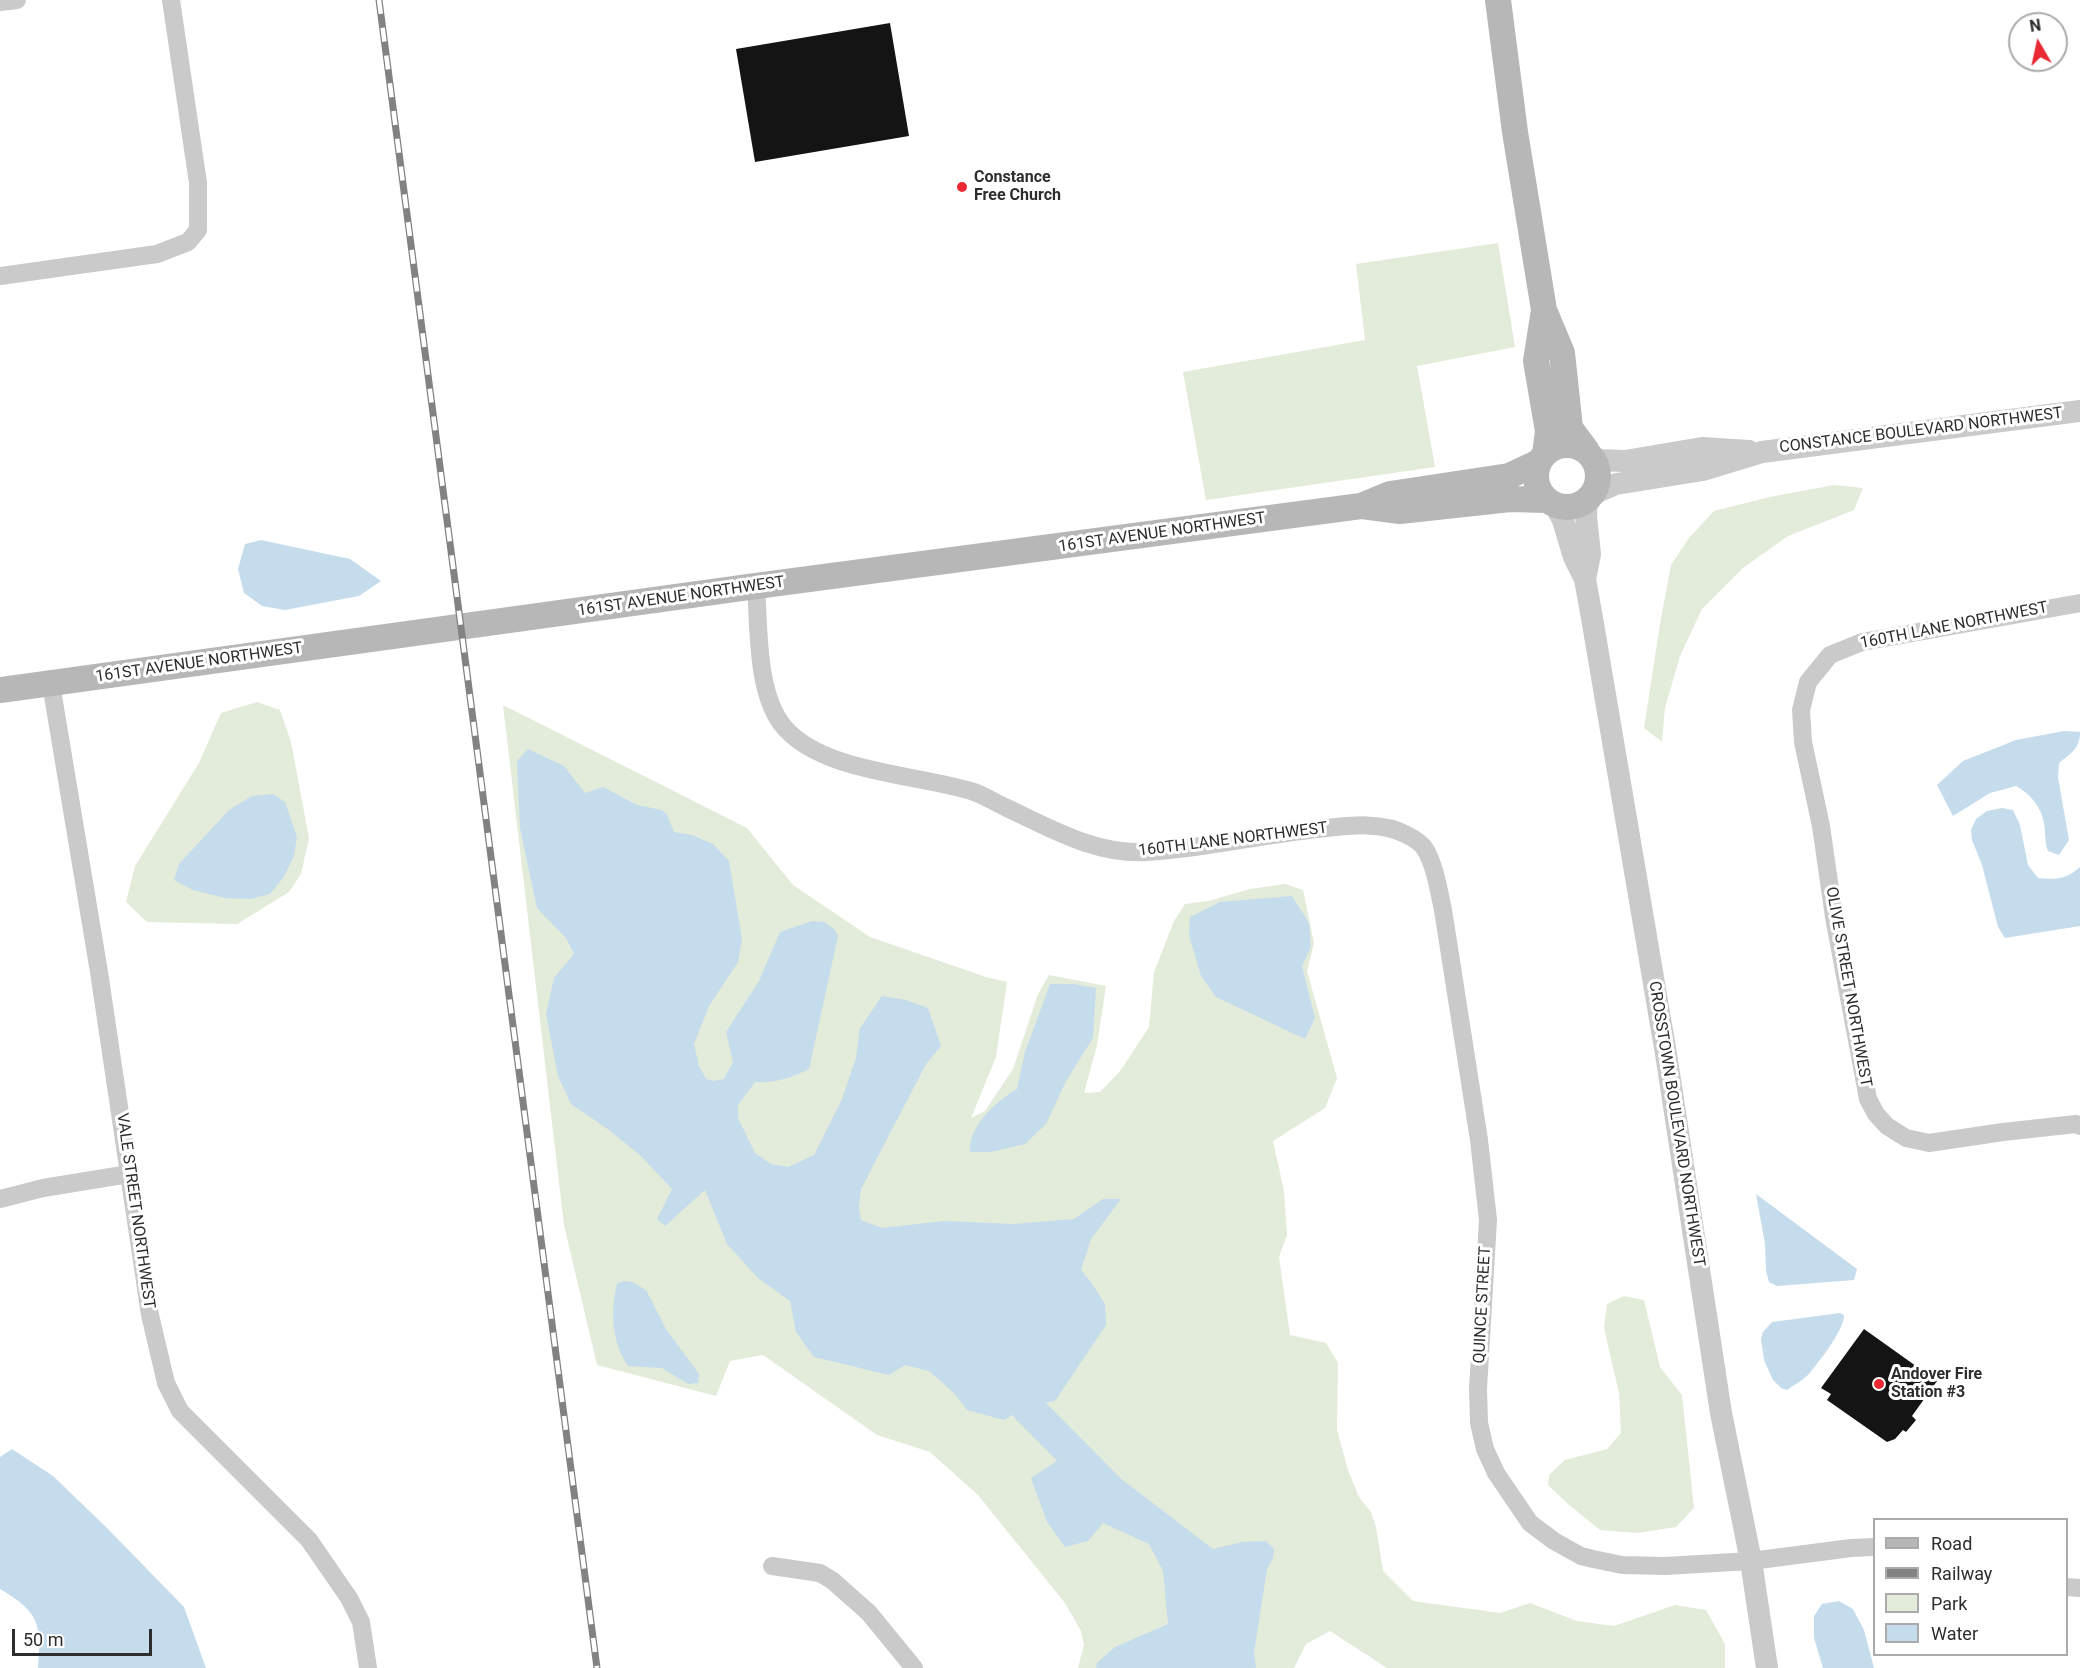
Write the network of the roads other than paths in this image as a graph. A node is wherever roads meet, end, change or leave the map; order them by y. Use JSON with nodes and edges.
{"nodes":[{"id":1,"x":17,"y":0,"type":"edge"},
{"id":2,"x":171,"y":0,"type":"edge"},
{"id":3,"x":1498,"y":0,"type":"edge"},
{"id":4,"x":0,"y":2,"type":"edge"},
{"id":5,"x":0,"y":276,"type":"edge"},
{"id":6,"x":1544,"y":310,"type":"junction"},
{"id":7,"x":2080,"y":411,"type":"edge"},
{"id":8,"x":1762,"y":452,"type":"junction"},
{"id":9,"x":1591,"y":455,"type":"junction"},
{"id":10,"x":1542,"y":458,"type":"junction"},
{"id":11,"x":1591,"y":497,"type":"junction"},
{"id":12,"x":1551,"y":502,"type":"junction"},
{"id":13,"x":1361,"y":506,"type":"junction"},
{"id":14,"x":1585,"y":579,"type":"junction"},
{"id":15,"x":756,"y":586,"type":"junction"},
{"id":16,"x":2080,"y":603,"type":"edge"},
{"id":17,"x":1830,"y":655,"type":"joint"},
{"id":18,"x":51,"y":684,"type":"junction"},
{"id":19,"x":0,"y":690,"type":"edge"},
{"id":20,"x":1425,"y":848,"type":"joint"},
{"id":21,"x":2080,"y":1126,"type":"edge"},
{"id":22,"x":129,"y":1174,"type":"junction"},
{"id":23,"x":0,"y":1199,"type":"edge"},
{"id":24,"x":1873,"y":1547,"type":"edge"},
{"id":25,"x":1751,"y":1562,"type":"junction"},
{"id":26,"x":772,"y":1566,"type":"dead end"},
{"id":27,"x":368,"y":1668,"type":"edge"},
{"id":28,"x":914,"y":1668,"type":"edge"},
{"id":29,"x":1767,"y":1668,"type":"edge"}],
"edges":[{"from":1,"to":4,"type":"street"},
{"from":2,"to":5,"type":"street"},
{"from":3,"to":6,"type":"main road"},
{"from":6,"to":9,"type":"main road"},
{"from":6,"to":10,"type":"main road"},
{"from":7,"to":8,"type":"street","name":"CONSTANCE BOULEVARD NORTHWEST"},
{"from":8,"to":9,"type":"street","name":"CONSTANCE BOULEVARD NORTHWEST"},
{"from":8,"to":11,"type":"street","name":"CONSTANCE BOULEVARD NORTHWEST"},
{"from":9,"to":10,"type":"main road"},
{"from":9,"to":11,"type":"main road"},
{"from":10,"to":12,"type":"main road"},
{"from":10,"to":13,"type":"main road","name":"161ST AVENUE NORTHWEST"},
{"from":11,"to":12,"type":"main road"},
{"from":11,"to":14,"type":"street","name":"CROSSTOWN BOULEVARD NORTHWEST"},
{"from":12,"to":13,"type":"main road","name":"161ST AVENUE NORTHWEST"},
{"from":12,"to":14,"type":"street","name":"CROSSTOWN BOULEVARD NORTHWEST"},
{"from":13,"to":15,"type":"main road","name":"161ST AVENUE NORTHWEST"},
{"from":14,"to":25,"type":"street","name":"CROSSTOWN BOULEVARD NORTHWEST"},
{"from":15,"to":18,"type":"main road","name":"161ST AVENUE NORTHWEST"},
{"from":15,"to":20,"type":"street","name":"160TH LANE NORTHWEST"},
{"from":16,"to":17,"type":"street","name":"160TH LANE NORTHWEST"},
{"from":17,"to":21,"type":"street","name":"OLIVE STREET NORTHWEST"},
{"from":18,"to":19,"type":"main road","name":"161ST AVENUE NORTHWEST"},
{"from":18,"to":22,"type":"street","name":"VALE STREET NORTHWEST"},
{"from":20,"to":25,"type":"street","name":"QUINCE STREET"},
{"from":22,"to":23,"type":"street"},
{"from":22,"to":27,"type":"street","name":"VALE STREET NORTHWEST"},
{"from":24,"to":25,"type":"street","name":"QUINCE STREET"},
{"from":25,"to":29,"type":"street","name":"CROSSTOWN BOULEVARD NORTHWEST"},
{"from":26,"to":28,"type":"street"}]}
